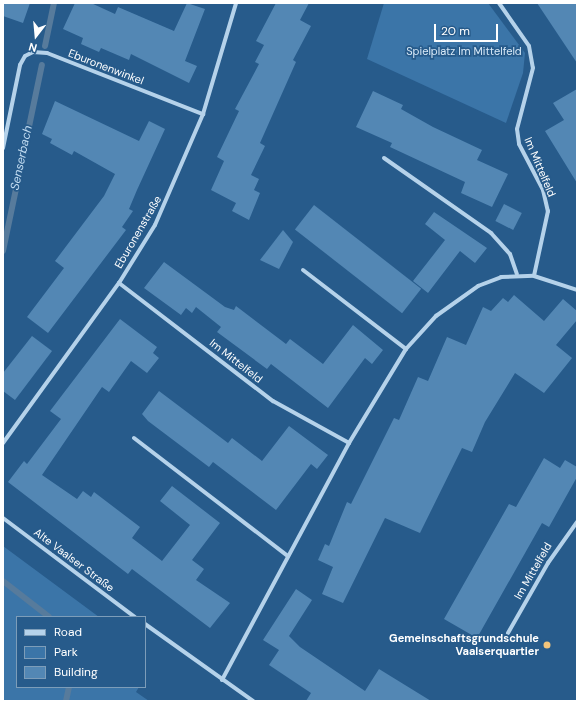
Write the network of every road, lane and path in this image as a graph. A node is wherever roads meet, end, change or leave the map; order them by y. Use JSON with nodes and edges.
{"nodes":[{"id":1,"x":236,"y":3,"type":"edge"},
{"id":2,"x":499,"y":3,"type":"edge"},
{"id":3,"x":203,"y":114,"type":"junction"},
{"id":4,"x":3,"y":148,"type":"edge"},
{"id":5,"x":384,"y":158,"type":"dead end"},
{"id":6,"x":302,"y":270,"type":"dead end"},
{"id":7,"x":517,"y":274,"type":"junction"},
{"id":8,"x":534,"y":276,"type":"junction"},
{"id":9,"x":119,"y":283,"type":"junction"},
{"id":10,"x":577,"y":290,"type":"edge"},
{"id":11,"x":406,"y":349,"type":"junction"},
{"id":12,"x":134,"y":438,"type":"dead end"},
{"id":13,"x":3,"y":443,"type":"edge"},
{"id":14,"x":349,"y":443,"type":"junction"},
{"id":15,"x":3,"y":518,"type":"edge"},
{"id":16,"x":577,"y":522,"type":"edge"},
{"id":17,"x":288,"y":556,"type":"junction"},
{"id":18,"x":134,"y":616,"type":"edge"},
{"id":19,"x":146,"y":625,"type":"edge"},
{"id":20,"x":508,"y":633,"type":"dead end"},
{"id":21,"x":222,"y":680,"type":"junction"},
{"id":22,"x":253,"y":701,"type":"edge"}],
"edges":[{"from":1,"to":3,"type":"street","name":"Eburonenstraße"},
{"from":2,"to":8,"type":"street","name":"Im Mittelfeld"},
{"from":3,"to":4,"type":"street","name":"Eburonenwinkel"},
{"from":3,"to":9,"type":"street","name":"Eburonenstraße"},
{"from":5,"to":7,"type":"street"},
{"from":6,"to":11,"type":"street"},
{"from":7,"to":8,"type":"street"},
{"from":7,"to":11,"type":"street"},
{"from":8,"to":10,"type":"street"},
{"from":9,"to":13,"type":"street","name":"Eburonenstraße"},
{"from":9,"to":14,"type":"street","name":"Im Mittelfeld"},
{"from":11,"to":14,"type":"street"},
{"from":12,"to":17,"type":"street"},
{"from":14,"to":17,"type":"street"},
{"from":15,"to":18,"type":"street","name":"Alte Vaalser Straße"},
{"from":16,"to":20,"type":"street","name":"Im Mittelfeld"},
{"from":17,"to":21,"type":"street"},
{"from":19,"to":21,"type":"street"},
{"from":21,"to":22,"type":"street"}]}
